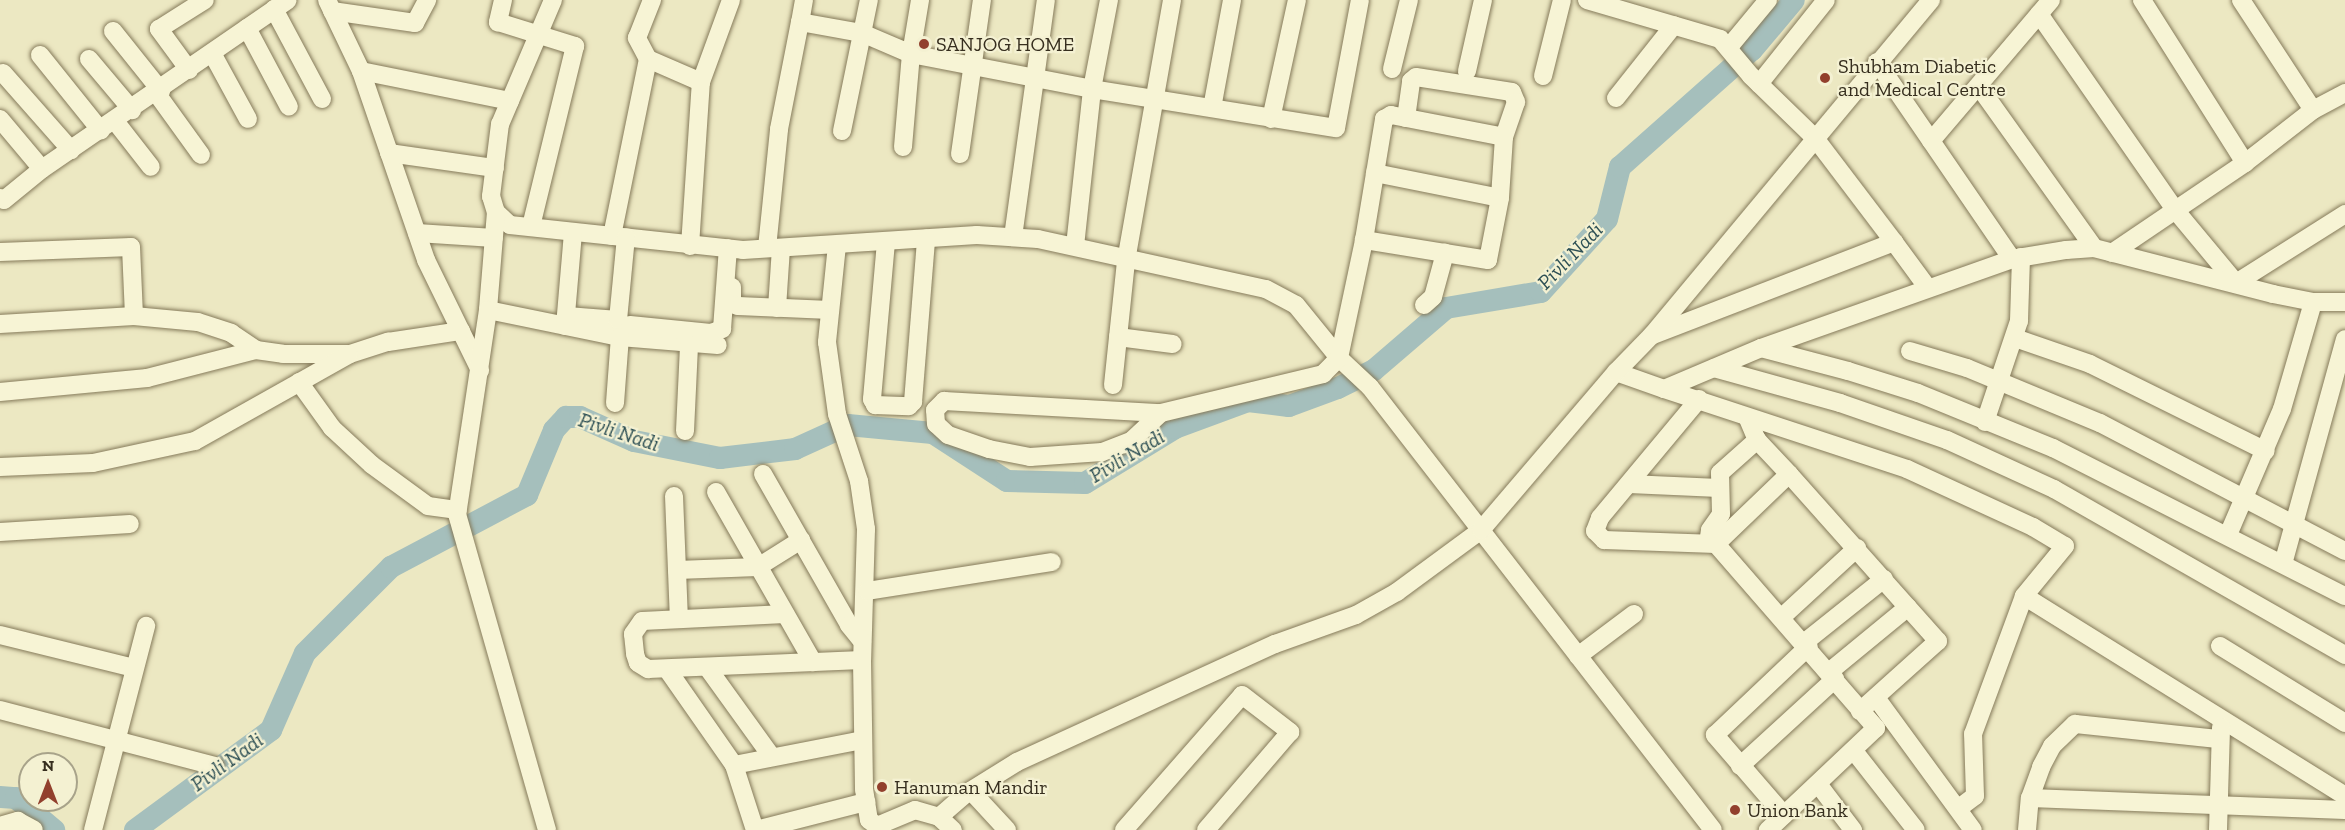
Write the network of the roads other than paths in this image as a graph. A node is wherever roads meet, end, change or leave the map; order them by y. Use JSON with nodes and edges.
{"nodes":[{"id":1,"x":205,"y":0,"type":"edge"},
{"id":2,"x":427,"y":0,"type":"edge"},
{"id":3,"x":503,"y":0,"type":"edge"},
{"id":4,"x":553,"y":0,"type":"edge"},
{"id":5,"x":652,"y":0,"type":"edge"},
{"id":6,"x":731,"y":0,"type":"edge"},
{"id":7,"x":804,"y":0,"type":"edge"},
{"id":8,"x":869,"y":0,"type":"edge"},
{"id":9,"x":920,"y":0,"type":"edge"},
{"id":10,"x":982,"y":0,"type":"edge"},
{"id":11,"x":1046,"y":0,"type":"edge"},
{"id":12,"x":1109,"y":0,"type":"edge"},
{"id":13,"x":1172,"y":0,"type":"edge"},
{"id":14,"x":1232,"y":0,"type":"edge"},
{"id":15,"x":1296,"y":0,"type":"edge"},
{"id":16,"x":1360,"y":0,"type":"edge"},
{"id":17,"x":1409,"y":0,"type":"edge"},
{"id":18,"x":1483,"y":0,"type":"edge"},
{"id":19,"x":1562,"y":0,"type":"edge"},
{"id":20,"x":1587,"y":0,"type":"edge"},
{"id":21,"x":1768,"y":0,"type":"edge"},
{"id":22,"x":1826,"y":0,"type":"edge"},
{"id":23,"x":1931,"y":0,"type":"edge"},
{"id":24,"x":2142,"y":0,"type":"edge"},
{"id":25,"x":2241,"y":0,"type":"edge"},
{"id":26,"x":281,"y":5,"type":"edge"},
{"id":27,"x":330,"y":6,"type":"edge"},
{"id":28,"x":2045,"y":7,"type":"edge"},
{"id":29,"x":800,"y":22,"type":"junction"},
{"id":30,"x":1674,"y":25,"type":"junction"},
{"id":31,"x":247,"y":28,"type":"junction"},
{"id":32,"x":113,"y":31,"type":"dead end"},
{"id":33,"x":862,"y":33,"type":"junction"},
{"id":34,"x":538,"y":36,"type":"junction"},
{"id":35,"x":1733,"y":52,"type":"junction"},
{"id":36,"x":212,"y":53,"type":"junction"},
{"id":37,"x":910,"y":54,"type":"junction"},
{"id":38,"x":40,"y":56,"type":"dead end"},
{"id":39,"x":89,"y":59,"type":"dead end"},
{"id":40,"x":648,"y":59,"type":"junction"},
{"id":41,"x":1877,"y":62,"type":"junction"},
{"id":42,"x":971,"y":63,"type":"junction"},
{"id":43,"x":1392,"y":69,"type":"dead end"},
{"id":44,"x":189,"y":70,"type":"junction"},
{"id":45,"x":361,"y":71,"type":"junction"},
{"id":46,"x":1467,"y":71,"type":"dead end"},
{"id":47,"x":3,"y":73,"type":"dead end"},
{"id":48,"x":1033,"y":75,"type":"junction"},
{"id":49,"x":1543,"y":76,"type":"dead end"},
{"id":50,"x":1755,"y":80,"type":"junction"},
{"id":51,"x":701,"y":82,"type":"junction"},
{"id":52,"x":1980,"y":88,"type":"junction"},
{"id":53,"x":1092,"y":89,"type":"junction"},
{"id":54,"x":159,"y":92,"type":"junction"},
{"id":55,"x":2345,"y":93,"type":"edge"},
{"id":56,"x":1154,"y":97,"type":"junction"},
{"id":57,"x":322,"y":99,"type":"dead end"},
{"id":58,"x":1616,"y":99,"type":"dead end"},
{"id":59,"x":510,"y":101,"type":"junction"},
{"id":60,"x":289,"y":107,"type":"dead end"},
{"id":61,"x":1212,"y":108,"type":"junction"},
{"id":62,"x":132,"y":110,"type":"junction"},
{"id":63,"x":2313,"y":110,"type":"junction"},
{"id":64,"x":1406,"y":118,"type":"junction"},
{"id":65,"x":0,"y":119,"type":"edge"},
{"id":66,"x":248,"y":119,"type":"dead end"},
{"id":67,"x":1271,"y":119,"type":"junction"},
{"id":68,"x":108,"y":126,"type":"junction"},
{"id":69,"x":842,"y":131,"type":"dead end"},
{"id":70,"x":1504,"y":137,"type":"junction"},
{"id":71,"x":1815,"y":138,"type":"junction"},
{"id":72,"x":1931,"y":141,"type":"junction"},
{"id":73,"x":903,"y":147,"type":"dead end"},
{"id":74,"x":71,"y":150,"type":"junction"},
{"id":75,"x":389,"y":153,"type":"junction"},
{"id":76,"x":201,"y":154,"type":"dead end"},
{"id":77,"x":960,"y":154,"type":"dead end"},
{"id":78,"x":2245,"y":163,"type":"junction"},
{"id":79,"x":151,"y":167,"type":"dead end"},
{"id":80,"x":495,"y":168,"type":"junction"},
{"id":81,"x":42,"y":170,"type":"junction"},
{"id":82,"x":1375,"y":173,"type":"junction"},
{"id":83,"x":3,"y":196,"type":"edge"},
{"id":84,"x":1500,"y":198,"type":"junction"},
{"id":85,"x":2176,"y":211,"type":"junction"},
{"id":86,"x":496,"y":213,"type":"junction"},
{"id":87,"x":2345,"y":214,"type":"edge"},
{"id":88,"x":531,"y":227,"type":"junction"},
{"id":89,"x":573,"y":232,"type":"junction"},
{"id":90,"x":417,"y":233,"type":"junction"},
{"id":91,"x":625,"y":237,"type":"junction"},
{"id":92,"x":1013,"y":237,"type":"junction"},
{"id":93,"x":494,"y":238,"type":"junction"},
{"id":94,"x":926,"y":239,"type":"junction"},
{"id":95,"x":1364,"y":240,"type":"junction"},
{"id":96,"x":886,"y":242,"type":"junction"},
{"id":97,"x":1894,"y":242,"type":"junction"},
{"id":98,"x":837,"y":245,"type":"junction"},
{"id":99,"x":690,"y":246,"type":"junction"},
{"id":100,"x":1075,"y":246,"type":"junction"},
{"id":101,"x":774,"y":248,"type":"junction"},
{"id":102,"x":2094,"y":248,"type":"junction"},
{"id":103,"x":732,"y":249,"type":"junction"},
{"id":104,"x":0,"y":252,"type":"edge"},
{"id":105,"x":1445,"y":253,"type":"junction"},
{"id":106,"x":2112,"y":253,"type":"junction"},
{"id":107,"x":2016,"y":258,"type":"junction"},
{"id":108,"x":1126,"y":261,"type":"junction"},
{"id":109,"x":2236,"y":283,"type":"junction"},
{"id":110,"x":1927,"y":287,"type":"junction"},
{"id":111,"x":2313,"y":302,"type":"junction"},
{"id":112,"x":2345,"y":302,"type":"edge"},
{"id":113,"x":1424,"y":305,"type":"dead end"},
{"id":114,"x":777,"y":308,"type":"junction"},
{"id":115,"x":488,"y":310,"type":"junction"},
{"id":116,"x":830,"y":310,"type":"junction"},
{"id":117,"x":134,"y":316,"type":"junction"},
{"id":118,"x":566,"y":322,"type":"junction"},
{"id":119,"x":0,"y":324,"type":"edge"},
{"id":120,"x":461,"y":331,"type":"junction"},
{"id":121,"x":626,"y":334,"type":"junction"},
{"id":122,"x":1652,"y":335,"type":"junction"},
{"id":123,"x":1118,"y":337,"type":"junction"},
{"id":124,"x":2014,"y":338,"type":"junction"},
{"id":125,"x":2345,"y":339,"type":"edge"},
{"id":126,"x":1173,"y":344,"type":"dead end"},
{"id":127,"x":689,"y":345,"type":"junction"},
{"id":128,"x":718,"y":345,"type":"dead end"},
{"id":129,"x":1761,"y":348,"type":"junction"},
{"id":130,"x":256,"y":350,"type":"junction"},
{"id":131,"x":1910,"y":351,"type":"dead end"},
{"id":132,"x":350,"y":354,"type":"junction"},
{"id":133,"x":1339,"y":358,"type":"junction"},
{"id":134,"x":1714,"y":368,"type":"junction"},
{"id":135,"x":480,"y":370,"type":"junction"},
{"id":136,"x":1616,"y":372,"type":"junction"},
{"id":137,"x":1999,"y":381,"type":"junction"},
{"id":138,"x":299,"y":382,"type":"junction"},
{"id":139,"x":1113,"y":385,"type":"dead end"},
{"id":140,"x":1664,"y":389,"type":"junction"},
{"id":141,"x":0,"y":392,"type":"edge"},
{"id":142,"x":1699,"y":399,"type":"junction"},
{"id":143,"x":615,"y":403,"type":"dead end"},
{"id":144,"x":1161,"y":413,"type":"junction"},
{"id":145,"x":1748,"y":419,"type":"junction"},
{"id":146,"x":1985,"y":422,"type":"junction"},
{"id":147,"x":686,"y":431,"type":"dead end"},
{"id":148,"x":1757,"y":440,"type":"junction"},
{"id":149,"x":2266,"y":451,"type":"junction"},
{"id":150,"x":0,"y":467,"type":"edge"},
{"id":151,"x":763,"y":474,"type":"dead end"},
{"id":152,"x":1788,"y":474,"type":"junction"},
{"id":153,"x":1629,"y":484,"type":"junction"},
{"id":154,"x":1719,"y":488,"type":"junction"},
{"id":155,"x":716,"y":492,"type":"dead end"},
{"id":156,"x":674,"y":496,"type":"dead end"},
{"id":157,"x":2246,"y":496,"type":"junction"},
{"id":158,"x":458,"y":512,"type":"junction"},
{"id":159,"x":130,"y":524,"type":"dead end"},
{"id":160,"x":2296,"y":524,"type":"junction"},
{"id":161,"x":1481,"y":530,"type":"junction"},
{"id":162,"x":0,"y":531,"type":"edge"},
{"id":163,"x":2228,"y":535,"type":"junction"},
{"id":164,"x":801,"y":540,"type":"junction"},
{"id":165,"x":1712,"y":544,"type":"junction"},
{"id":166,"x":1857,"y":548,"type":"junction"},
{"id":167,"x":2345,"y":550,"type":"edge"},
{"id":168,"x":1052,"y":561,"type":"dead end"},
{"id":169,"x":2283,"y":564,"type":"junction"},
{"id":170,"x":758,"y":567,"type":"junction"},
{"id":171,"x":678,"y":570,"type":"junction"},
{"id":172,"x":1884,"y":579,"type":"junction"},
{"id":173,"x":867,"y":591,"type":"junction"},
{"id":174,"x":2344,"y":593,"type":"edge"},
{"id":175,"x":2024,"y":596,"type":"junction"},
{"id":176,"x":1908,"y":607,"type":"junction"},
{"id":177,"x":785,"y":614,"type":"junction"},
{"id":178,"x":1634,"y":614,"type":"dead end"},
{"id":179,"x":1782,"y":617,"type":"junction"},
{"id":180,"x":679,"y":618,"type":"junction"},
{"id":181,"x":146,"y":626,"type":"dead end"},
{"id":182,"x":0,"y":635,"type":"edge"},
{"id":183,"x":862,"y":641,"type":"junction"},
{"id":184,"x":1807,"y":644,"type":"junction"},
{"id":185,"x":2220,"y":646,"type":"dead end"},
{"id":186,"x":2345,"y":655,"type":"edge"},
{"id":187,"x":1578,"y":656,"type":"junction"},
{"id":188,"x":862,"y":660,"type":"junction"},
{"id":189,"x":813,"y":662,"type":"junction"},
{"id":190,"x":707,"y":667,"type":"junction"},
{"id":191,"x":134,"y":668,"type":"junction"},
{"id":192,"x":667,"y":669,"type":"junction"},
{"id":193,"x":1832,"y":675,"type":"junction"},
{"id":194,"x":1877,"y":699,"type":"junction"},
{"id":195,"x":0,"y":710,"type":"edge"},
{"id":196,"x":1860,"y":711,"type":"junction"},
{"id":197,"x":2223,"y":719,"type":"junction"},
{"id":198,"x":2345,"y":723,"type":"edge"},
{"id":199,"x":2218,"y":739,"type":"junction"},
{"id":200,"x":115,"y":740,"type":"junction"},
{"id":201,"x":863,"y":741,"type":"junction"},
{"id":202,"x":1854,"y":751,"type":"junction"},
{"id":203,"x":772,"y":757,"type":"junction"},
{"id":204,"x":734,"y":765,"type":"junction"},
{"id":205,"x":215,"y":766,"type":"dead end"},
{"id":206,"x":1740,"y":766,"type":"junction"},
{"id":207,"x":1818,"y":784,"type":"junction"},
{"id":208,"x":971,"y":790,"type":"junction"},
{"id":209,"x":2345,"y":796,"type":"edge"},
{"id":210,"x":2030,"y":798,"type":"junction"},
{"id":211,"x":866,"y":802,"type":"junction"},
{"id":212,"x":2219,"y":807,"type":"junction"},
{"id":213,"x":1959,"y":808,"type":"junction"},
{"id":214,"x":2345,"y":810,"type":"edge"},
{"id":215,"x":1784,"y":815,"type":"junction"},
{"id":216,"x":939,"y":817,"type":"junction"},
{"id":217,"x":0,"y":826,"type":"edge"},
{"id":218,"x":874,"y":828,"type":"edge"},
{"id":219,"x":34,"y":830,"type":"edge"},
{"id":220,"x":93,"y":830,"type":"edge"},
{"id":221,"x":547,"y":830,"type":"edge"},
{"id":222,"x":755,"y":830,"type":"edge"},
{"id":223,"x":953,"y":830,"type":"edge"},
{"id":224,"x":1007,"y":830,"type":"edge"},
{"id":225,"x":1124,"y":830,"type":"edge"},
{"id":226,"x":1206,"y":830,"type":"edge"},
{"id":227,"x":1713,"y":830,"type":"edge"},
{"id":228,"x":1768,"y":830,"type":"edge"},
{"id":229,"x":1853,"y":830,"type":"edge"},
{"id":230,"x":1916,"y":830,"type":"edge"},
{"id":231,"x":1973,"y":830,"type":"edge"},
{"id":232,"x":2027,"y":830,"type":"edge"},
{"id":233,"x":2218,"y":830,"type":"edge"}],
"edges":[{"from":1,"to":44,"type":"street"},
{"from":2,"to":27,"type":"street"},
{"from":3,"to":34,"type":"street"},
{"from":4,"to":34,"type":"street"},
{"from":5,"to":40,"type":"street"},
{"from":6,"to":51,"type":"street"},
{"from":7,"to":29,"type":"street"},
{"from":8,"to":33,"type":"street"},
{"from":9,"to":37,"type":"street"},
{"from":10,"to":42,"type":"street"},
{"from":11,"to":48,"type":"street"},
{"from":12,"to":53,"type":"street"},
{"from":13,"to":56,"type":"street"},
{"from":14,"to":61,"type":"street"},
{"from":15,"to":67,"type":"street"},
{"from":16,"to":67,"type":"street"},
{"from":17,"to":43,"type":"street"},
{"from":18,"to":46,"type":"street"},
{"from":19,"to":49,"type":"street"},
{"from":20,"to":30,"type":"street"},
{"from":21,"to":35,"type":"street"},
{"from":22,"to":50,"type":"street"},
{"from":23,"to":41,"type":"street"},
{"from":24,"to":78,"type":"street"},
{"from":25,"to":63,"type":"street"},
{"from":26,"to":31,"type":"street"},
{"from":26,"to":57,"type":"street"},
{"from":27,"to":45,"type":"street"},
{"from":28,"to":52,"type":"street"},
{"from":28,"to":85,"type":"street"},
{"from":29,"to":33,"type":"street"},
{"from":29,"to":101,"type":"street"},
{"from":30,"to":35,"type":"street"},
{"from":30,"to":58,"type":"street"},
{"from":31,"to":36,"type":"street"},
{"from":31,"to":60,"type":"street"},
{"from":32,"to":54,"type":"street"},
{"from":33,"to":37,"type":"street"},
{"from":33,"to":69,"type":"street"},
{"from":34,"to":59,"type":"street"},
{"from":34,"to":88,"type":"street"},
{"from":35,"to":50,"type":"street"},
{"from":36,"to":44,"type":"street"},
{"from":36,"to":66,"type":"street"},
{"from":37,"to":42,"type":"street"},
{"from":37,"to":73,"type":"street"},
{"from":38,"to":68,"type":"street"},
{"from":39,"to":62,"type":"street"},
{"from":40,"to":51,"type":"street"},
{"from":40,"to":91,"type":"street"},
{"from":41,"to":71,"type":"street"},
{"from":41,"to":72,"type":"street"},
{"from":42,"to":48,"type":"street"},
{"from":42,"to":77,"type":"street"},
{"from":44,"to":54,"type":"street"},
{"from":45,"to":59,"type":"street"},
{"from":45,"to":75,"type":"street"},
{"from":47,"to":74,"type":"street"},
{"from":48,"to":53,"type":"street"},
{"from":48,"to":92,"type":"street"},
{"from":50,"to":71,"type":"street"},
{"from":51,"to":99,"type":"street"},
{"from":52,"to":72,"type":"street"},
{"from":52,"to":102,"type":"street"},
{"from":53,"to":56,"type":"street"},
{"from":53,"to":100,"type":"street"},
{"from":54,"to":62,"type":"street"},
{"from":54,"to":76,"type":"street"},
{"from":55,"to":63,"type":"street"},
{"from":56,"to":61,"type":"street"},
{"from":56,"to":108,"type":"street"},
{"from":59,"to":80,"type":"street"},
{"from":61,"to":67,"type":"street"},
{"from":62,"to":68,"type":"street"},
{"from":63,"to":78,"type":"street"},
{"from":64,"to":70,"type":"street"},
{"from":64,"to":70,"type":"street"},
{"from":64,"to":82,"type":"street"},
{"from":65,"to":81,"type":"street"},
{"from":68,"to":74,"type":"street"},
{"from":68,"to":79,"type":"street"},
{"from":70,"to":84,"type":"street"},
{"from":71,"to":97,"type":"street"},
{"from":71,"to":122,"type":"street"},
{"from":72,"to":107,"type":"street"},
{"from":74,"to":81,"type":"street"},
{"from":75,"to":80,"type":"street"},
{"from":75,"to":90,"type":"street"},
{"from":78,"to":85,"type":"street"},
{"from":80,"to":86,"type":"street"},
{"from":81,"to":83,"type":"street"},
{"from":82,"to":84,"type":"street"},
{"from":82,"to":95,"type":"street"},
{"from":84,"to":105,"type":"street"},
{"from":85,"to":106,"type":"street"},
{"from":85,"to":109,"type":"street"},
{"from":86,"to":88,"type":"street"},
{"from":86,"to":93,"type":"street"},
{"from":87,"to":109,"type":"street"},
{"from":88,"to":89,"type":"street"},
{"from":89,"to":91,"type":"street"},
{"from":89,"to":118,"type":"street"},
{"from":90,"to":93,"type":"street"},
{"from":90,"to":120,"type":"street"},
{"from":91,"to":99,"type":"street"},
{"from":91,"to":118,"type":"street"},
{"from":91,"to":121,"type":"street"},
{"from":92,"to":94,"type":"street"},
{"from":92,"to":100,"type":"street"},
{"from":93,"to":115,"type":"street"},
{"from":94,"to":96,"type":"street"},
{"from":94,"to":96,"type":"street"},
{"from":95,"to":105,"type":"street"},
{"from":95,"to":133,"type":"street"},
{"from":96,"to":98,"type":"street"},
{"from":97,"to":110,"type":"street"},
{"from":97,"to":122,"type":"street"},
{"from":98,"to":101,"type":"street"},
{"from":98,"to":116,"type":"street"},
{"from":99,"to":103,"type":"street"},
{"from":100,"to":108,"type":"street"},
{"from":101,"to":103,"type":"street"},
{"from":101,"to":114,"type":"street"},
{"from":102,"to":106,"type":"street"},
{"from":102,"to":107,"type":"street"},
{"from":103,"to":114,"type":"street"},
{"from":103,"to":121,"type":"street"},
{"from":104,"to":117,"type":"street"},
{"from":105,"to":113,"type":"street"},
{"from":106,"to":109,"type":"street"},
{"from":107,"to":110,"type":"street"},
{"from":107,"to":124,"type":"street"},
{"from":108,"to":123,"type":"street"},
{"from":108,"to":133,"type":"street"},
{"from":109,"to":111,"type":"street"},
{"from":110,"to":129,"type":"street"},
{"from":111,"to":112,"type":"street"},
{"from":111,"to":149,"type":"street"},
{"from":114,"to":116,"type":"street"},
{"from":115,"to":118,"type":"street"},
{"from":115,"to":135,"type":"street"},
{"from":116,"to":173,"type":"street"},
{"from":117,"to":119,"type":"street"},
{"from":117,"to":130,"type":"street"},
{"from":118,"to":121,"type":"street"},
{"from":120,"to":132,"type":"street"},
{"from":120,"to":135,"type":"street"},
{"from":121,"to":127,"type":"street"},
{"from":121,"to":143,"type":"street"},
{"from":122,"to":136,"type":"street"},
{"from":123,"to":126,"type":"street"},
{"from":123,"to":139,"type":"street"},
{"from":124,"to":137,"type":"street"},
{"from":124,"to":149,"type":"street"},
{"from":125,"to":160,"type":"street"},
{"from":127,"to":128,"type":"street"},
{"from":127,"to":147,"type":"street"},
{"from":129,"to":134,"type":"street"},
{"from":129,"to":146,"type":"street"},
{"from":130,"to":132,"type":"street"},
{"from":130,"to":141,"type":"street"},
{"from":131,"to":137,"type":"street"},
{"from":132,"to":138,"type":"street"},
{"from":133,"to":144,"type":"street"},
{"from":133,"to":161,"type":"street"},
{"from":134,"to":140,"type":"street"},
{"from":134,"to":186,"type":"street"},
{"from":135,"to":158,"type":"street"},
{"from":136,"to":140,"type":"street"},
{"from":136,"to":161,"type":"street"},
{"from":137,"to":146,"type":"street"},
{"from":137,"to":157,"type":"street"},
{"from":138,"to":150,"type":"street"},
{"from":138,"to":158,"type":"street"},
{"from":140,"to":142,"type":"street"},
{"from":142,"to":145,"type":"street"},
{"from":142,"to":153,"type":"street"},
{"from":144,"to":144,"type":"street"},
{"from":145,"to":148,"type":"street"},
{"from":145,"to":175,"type":"street"},
{"from":146,"to":163,"type":"street"},
{"from":148,"to":152,"type":"street"},
{"from":148,"to":154,"type":"street"},
{"from":149,"to":157,"type":"street"},
{"from":151,"to":164,"type":"street"},
{"from":152,"to":165,"type":"street"},
{"from":152,"to":166,"type":"street"},
{"from":153,"to":154,"type":"street"},
{"from":153,"to":165,"type":"street"},
{"from":154,"to":165,"type":"street"},
{"from":155,"to":170,"type":"street"},
{"from":156,"to":171,"type":"street"},
{"from":157,"to":160,"type":"street"},
{"from":157,"to":163,"type":"street"},
{"from":158,"to":221,"type":"street"},
{"from":159,"to":162,"type":"street"},
{"from":160,"to":167,"type":"street"},
{"from":160,"to":169,"type":"street"},
{"from":161,"to":187,"type":"street"},
{"from":161,"to":208,"type":"street"},
{"from":163,"to":169,"type":"street"},
{"from":164,"to":170,"type":"street"},
{"from":164,"to":183,"type":"street"},
{"from":165,"to":179,"type":"street"},
{"from":166,"to":172,"type":"street"},
{"from":166,"to":179,"type":"street"},
{"from":168,"to":173,"type":"street"},
{"from":169,"to":174,"type":"street"},
{"from":170,"to":171,"type":"street"},
{"from":170,"to":177,"type":"street"},
{"from":171,"to":180,"type":"street"},
{"from":172,"to":176,"type":"street"},
{"from":172,"to":184,"type":"street"},
{"from":173,"to":183,"type":"street"},
{"from":175,"to":197,"type":"street"},
{"from":175,"to":213,"type":"street"},
{"from":176,"to":193,"type":"street"},
{"from":176,"to":194,"type":"street"},
{"from":177,"to":180,"type":"street"},
{"from":177,"to":189,"type":"street"},
{"from":178,"to":187,"type":"street"},
{"from":179,"to":184,"type":"street"},
{"from":180,"to":192,"type":"street"},
{"from":181,"to":191,"type":"street"},
{"from":182,"to":191,"type":"street"},
{"from":183,"to":188,"type":"street"},
{"from":184,"to":193,"type":"street"},
{"from":184,"to":206,"type":"street"},
{"from":185,"to":198,"type":"street"},
{"from":187,"to":227,"type":"street"},
{"from":188,"to":189,"type":"street"},
{"from":188,"to":201,"type":"street"},
{"from":189,"to":190,"type":"street"},
{"from":190,"to":192,"type":"street"},
{"from":190,"to":203,"type":"street"},
{"from":191,"to":200,"type":"street"},
{"from":192,"to":204,"type":"street"},
{"from":193,"to":196,"type":"street"},
{"from":193,"to":206,"type":"street"},
{"from":194,"to":196,"type":"street"},
{"from":194,"to":213,"type":"street"},
{"from":195,"to":200,"type":"street"},
{"from":196,"to":202,"type":"street"},
{"from":197,"to":199,"type":"street"},
{"from":197,"to":209,"type":"street"},
{"from":199,"to":210,"type":"street"},
{"from":199,"to":212,"type":"street"},
{"from":200,"to":205,"type":"street"},
{"from":200,"to":220,"type":"street"},
{"from":201,"to":203,"type":"street"},
{"from":201,"to":211,"type":"street"},
{"from":202,"to":207,"type":"street"},
{"from":202,"to":230,"type":"street"},
{"from":203,"to":204,"type":"street"},
{"from":204,"to":222,"type":"street"},
{"from":206,"to":215,"type":"street"},
{"from":207,"to":215,"type":"street"},
{"from":207,"to":229,"type":"street"},
{"from":208,"to":216,"type":"street"},
{"from":208,"to":224,"type":"street"},
{"from":210,"to":212,"type":"street"},
{"from":210,"to":232,"type":"street"},
{"from":211,"to":218,"type":"street"},
{"from":211,"to":222,"type":"street"},
{"from":212,"to":214,"type":"street"},
{"from":212,"to":233,"type":"street"},
{"from":213,"to":231,"type":"street"},
{"from":215,"to":228,"type":"street"},
{"from":216,"to":218,"type":"street"},
{"from":216,"to":223,"type":"street"},
{"from":217,"to":219,"type":"street"},
{"from":225,"to":226,"type":"street"}]}
